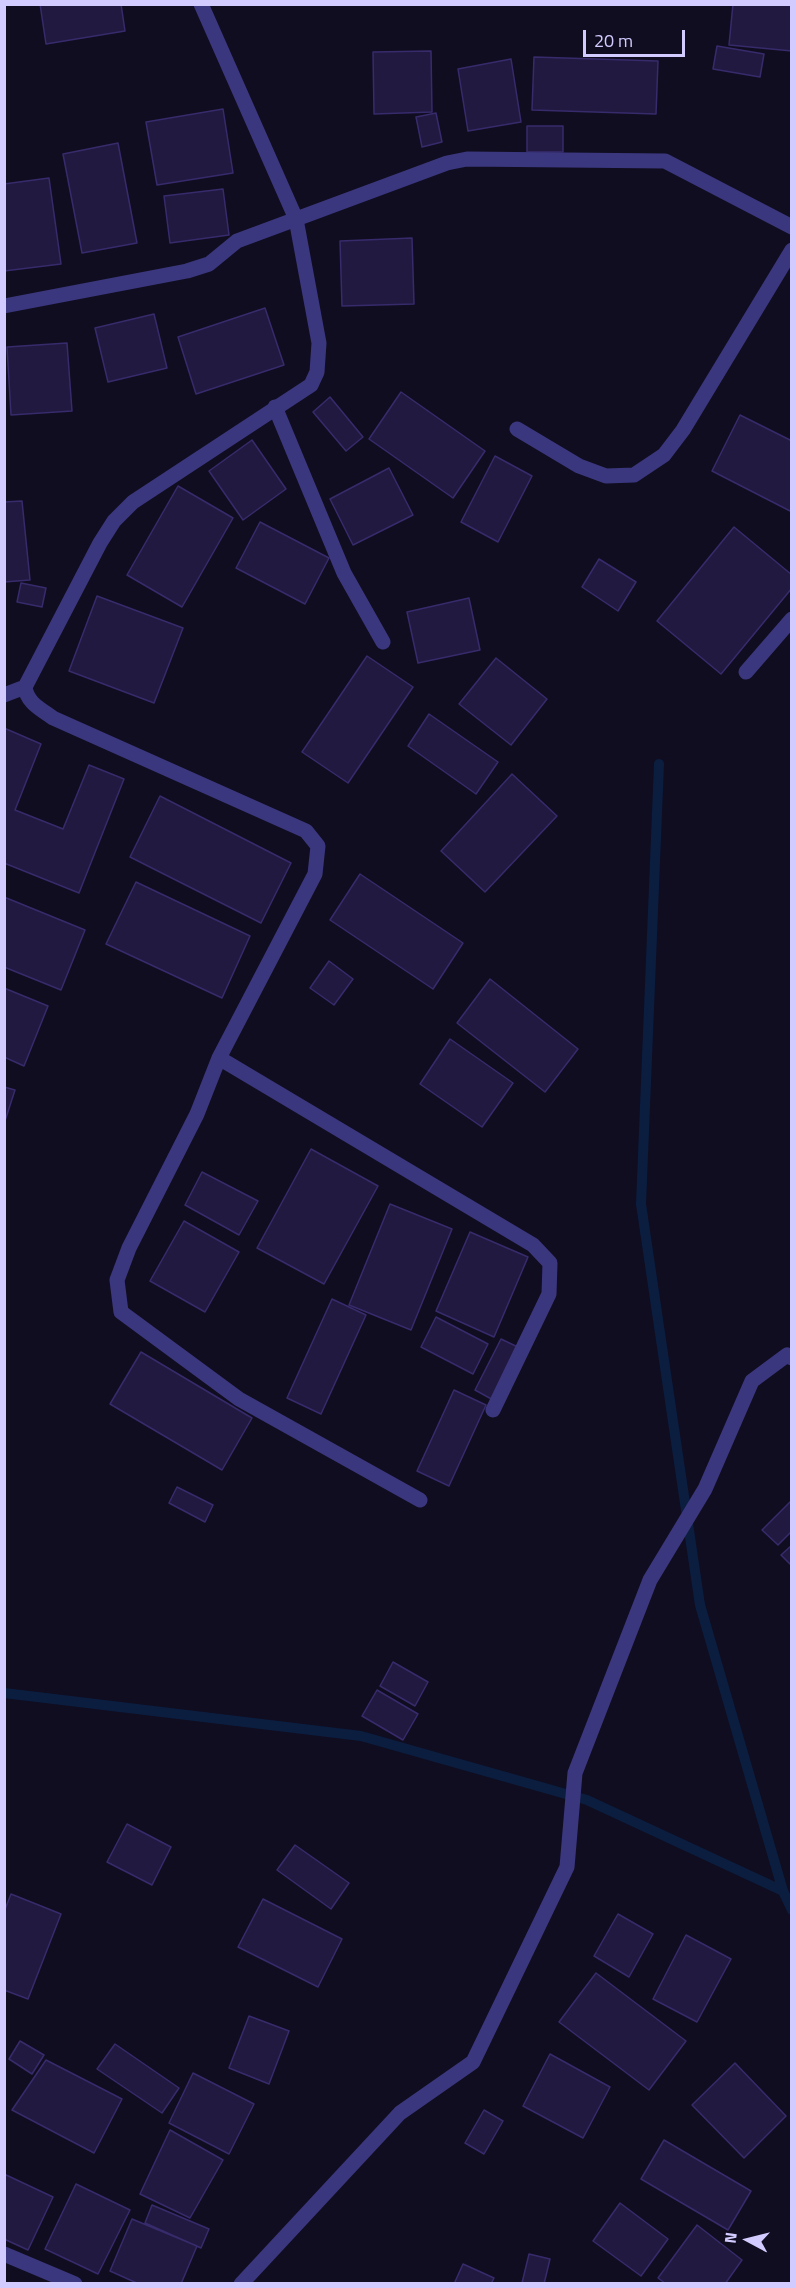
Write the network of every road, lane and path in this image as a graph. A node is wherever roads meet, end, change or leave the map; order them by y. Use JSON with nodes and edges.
{"nodes":[{"id":1,"x":201,"y":4,"type":"edge"},
{"id":2,"x":296,"y":219,"type":"junction"},
{"id":3,"x":792,"y":227,"type":"edge"},
{"id":4,"x":792,"y":250,"type":"edge"},
{"id":5,"x":4,"y":306,"type":"edge"},
{"id":6,"x":275,"y":407,"type":"junction"},
{"id":7,"x":518,"y":429,"type":"dead end"},
{"id":8,"x":792,"y":619,"type":"edge"},
{"id":9,"x":383,"y":642,"type":"dead end"},
{"id":10,"x":746,"y":672,"type":"dead end"},
{"id":11,"x":4,"y":685,"type":"edge"},
{"id":12,"x":26,"y":687,"type":"junction"},
{"id":13,"x":4,"y":695,"type":"edge"},
{"id":14,"x":219,"y":1058,"type":"junction"},
{"id":15,"x":792,"y":1358,"type":"edge"},
{"id":16,"x":493,"y":1410,"type":"dead end"},
{"id":17,"x":420,"y":1500,"type":"dead end"},
{"id":18,"x":4,"y":2254,"type":"edge"},
{"id":19,"x":75,"y":2283,"type":"edge"},
{"id":20,"x":241,"y":2283,"type":"edge"}],
"edges":[{"from":1,"to":2,"type":"street"},
{"from":2,"to":3,"type":"street"},
{"from":2,"to":5,"type":"street"},
{"from":2,"to":6,"type":"street"},
{"from":4,"to":7,"type":"street"},
{"from":6,"to":9,"type":"street"},
{"from":6,"to":12,"type":"street"},
{"from":8,"to":10,"type":"street"},
{"from":11,"to":12,"type":"street"},
{"from":12,"to":13,"type":"street"},
{"from":12,"to":14,"type":"street"},
{"from":14,"to":16,"type":"street"},
{"from":14,"to":17,"type":"street"},
{"from":15,"to":20,"type":"street"},
{"from":18,"to":19,"type":"street"}]}
